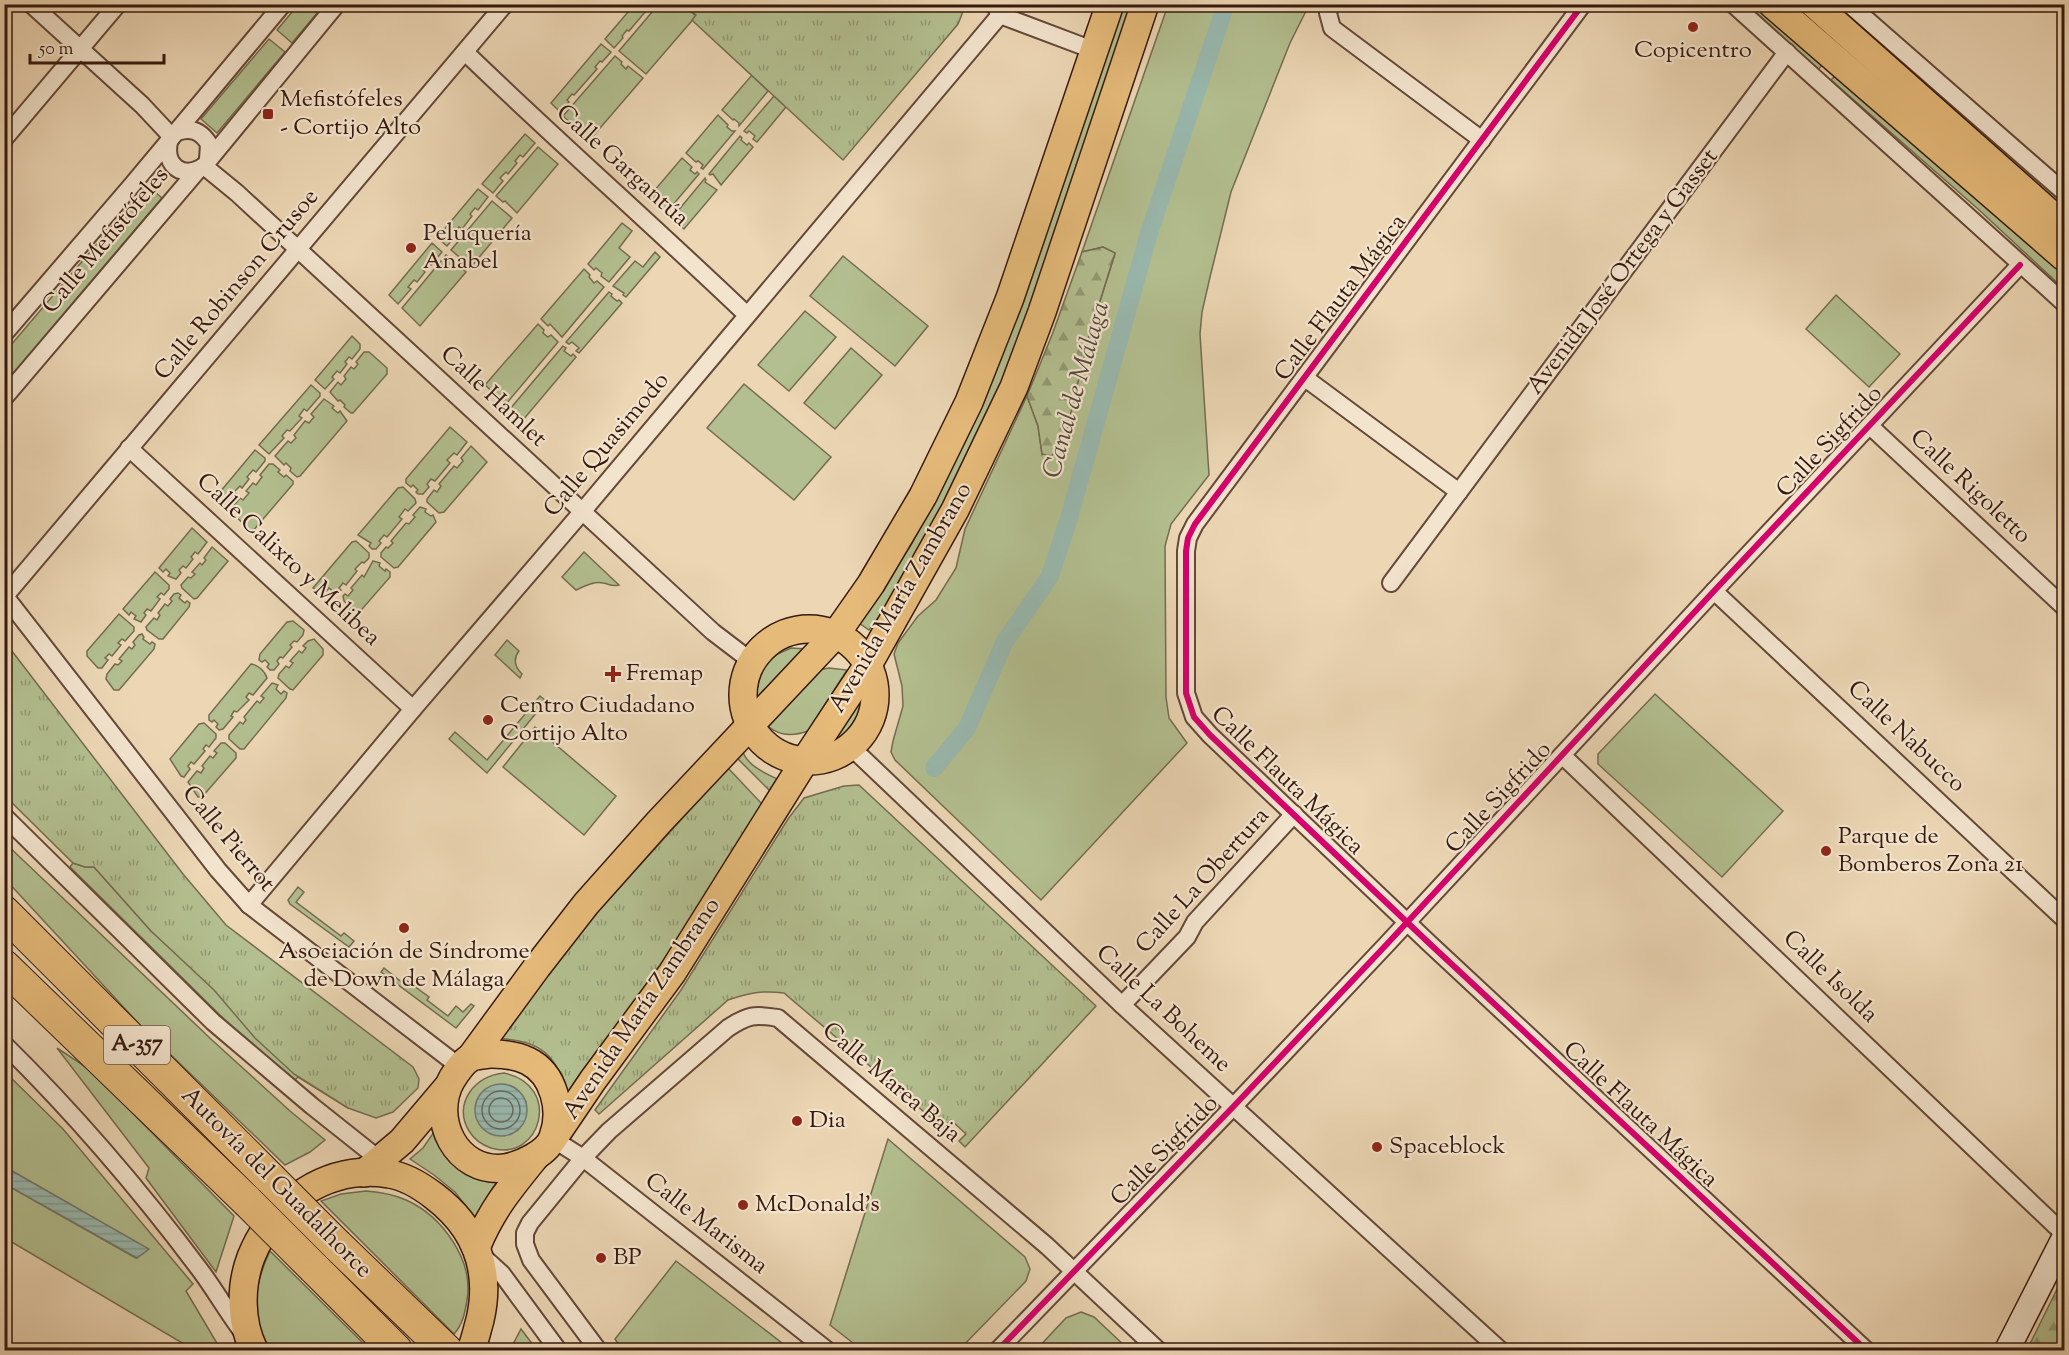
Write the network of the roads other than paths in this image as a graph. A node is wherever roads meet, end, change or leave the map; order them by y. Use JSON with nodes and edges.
{"nodes":[{"id":1,"x":31,"y":4,"type":"edge"},
{"id":2,"x":118,"y":4,"type":"edge"},
{"id":3,"x":283,"y":4,"type":"edge"},
{"id":4,"x":338,"y":4,"type":"edge"},
{"id":5,"x":505,"y":4,"type":"edge"},
{"id":6,"x":1110,"y":4,"type":"edge"},
{"id":7,"x":1145,"y":4,"type":"edge"},
{"id":8,"x":1331,"y":4,"type":"edge"},
{"id":9,"x":1583,"y":4,"type":"edge"},
{"id":10,"x":1733,"y":4,"type":"edge"},
{"id":11,"x":1772,"y":4,"type":"edge"},
{"id":12,"x":1814,"y":4,"type":"edge"},
{"id":13,"x":1849,"y":4,"type":"edge"},
{"id":14,"x":997,"y":10,"type":"edge"},
{"id":15,"x":81,"y":49,"type":"junction"},
{"id":16,"x":1093,"y":50,"type":"junction"},
{"id":17,"x":465,"y":52,"type":"junction"},
{"id":18,"x":1787,"y":52,"type":"junction"},
{"id":19,"x":172,"y":137,"type":"junction"},
{"id":20,"x":4,"y":139,"type":"edge"},
{"id":21,"x":1482,"y":140,"type":"junction"},
{"id":22,"x":203,"y":165,"type":"junction"},
{"id":23,"x":2064,"y":192,"type":"edge"},
{"id":24,"x":2064,"y":226,"type":"edge"},
{"id":25,"x":298,"y":249,"type":"junction"},
{"id":26,"x":2064,"y":257,"type":"edge"},
{"id":27,"x":2020,"y":265,"type":"junction"},
{"id":28,"x":2064,"y":303,"type":"edge"},
{"id":29,"x":747,"y":315,"type":"junction"},
{"id":30,"x":4,"y":334,"type":"edge"},
{"id":31,"x":1305,"y":378,"type":"junction"},
{"id":32,"x":4,"y":398,"type":"edge"},
{"id":33,"x":1870,"y":426,"type":"junction"},
{"id":34,"x":129,"y":448,"type":"junction"},
{"id":35,"x":1459,"y":492,"type":"junction"},
{"id":36,"x":582,"y":512,"type":"junction"},
{"id":37,"x":1391,"y":584,"type":"dead end"},
{"id":38,"x":1714,"y":591,"type":"junction"},
{"id":39,"x":5,"y":596,"type":"edge"},
{"id":40,"x":2064,"y":607,"type":"edge"},
{"id":41,"x":836,"y":634,"type":"junction"},
{"id":42,"x":751,"y":661,"type":"junction"},
{"id":43,"x":868,"y":665,"type":"junction"},
{"id":44,"x":413,"y":709,"type":"junction"},
{"id":45,"x":750,"y":727,"type":"junction"},
{"id":46,"x":851,"y":747,"type":"junction"},
{"id":47,"x":1563,"y":756,"type":"junction"},
{"id":48,"x":804,"y":762,"type":"junction"},
{"id":49,"x":1294,"y":814,"type":"junction"},
{"id":50,"x":4,"y":816,"type":"edge"},
{"id":51,"x":249,"y":906,"type":"junction"},
{"id":52,"x":4,"y":912,"type":"edge"},
{"id":53,"x":2064,"y":919,"type":"edge"},
{"id":54,"x":1407,"y":923,"type":"junction"},
{"id":55,"x":4,"y":966,"type":"edge"},
{"id":56,"x":1122,"y":1005,"type":"junction"},
{"id":57,"x":4,"y":1044,"type":"edge"},
{"id":58,"x":459,"y":1071,"type":"junction"},
{"id":59,"x":1233,"y":1107,"type":"junction"},
{"id":60,"x":545,"y":1147,"type":"junction"},
{"id":61,"x":583,"y":1158,"type":"junction"},
{"id":62,"x":372,"y":1167,"type":"junction"},
{"id":63,"x":2064,"y":1236,"type":"edge"},
{"id":64,"x":478,"y":1250,"type":"junction"},
{"id":65,"x":1074,"y":1270,"type":"junction"},
{"id":66,"x":251,"y":1345,"type":"edge"},
{"id":67,"x":1491,"y":1348,"type":"edge"},
{"id":68,"x":394,"y":1349,"type":"edge"},
{"id":69,"x":446,"y":1350,"type":"edge"},
{"id":70,"x":471,"y":1350,"type":"edge"},
{"id":71,"x":558,"y":1350,"type":"edge"},
{"id":72,"x":598,"y":1350,"type":"edge"},
{"id":73,"x":828,"y":1350,"type":"edge"},
{"id":74,"x":998,"y":1350,"type":"edge"},
{"id":75,"x":1158,"y":1350,"type":"edge"},
{"id":76,"x":1866,"y":1350,"type":"edge"},
{"id":77,"x":2007,"y":1350,"type":"edge"}],
"edges":[{"from":1,"to":15,"type":"street"},
{"from":2,"to":15,"type":"street"},
{"from":3,"to":19,"type":"street","name":"Calle Mefistófeles"},
{"from":4,"to":22,"type":"street","name":"Calle Mefistófeles"},
{"from":5,"to":17,"type":"street","name":"Calle Robinson Crusoe"},
{"from":6,"to":16,"type":"main road","name":"Avenida María Zambrano"},
{"from":7,"to":43,"type":"main road","name":"Avenida María Zambrano"},
{"from":8,"to":21,"type":"street"},
{"from":9,"to":21,"type":"street","name":"Calle Flauta Mágica"},
{"from":10,"to":18,"type":"street"},
{"from":11,"to":26,"type":"main road"},
{"from":12,"to":24,"type":"main road"},
{"from":13,"to":23,"type":"street"},
{"from":14,"to":16,"type":"street","name":"Calle Quasimodo"},
{"from":14,"to":29,"type":"street","name":"Calle Quasimodo"},
{"from":15,"to":19,"type":"street"},
{"from":15,"to":20,"type":"street"},
{"from":16,"to":41,"type":"main road","name":"Avenida María Zambrano"},
{"from":17,"to":25,"type":"street","name":"Calle Robinson Crusoe"},
{"from":17,"to":29,"type":"street","name":"Calle Gargantúa"},
{"from":18,"to":27,"type":"street"},
{"from":18,"to":35,"type":"street","name":"Avenida José Ortega y Gasset"},
{"from":19,"to":22,"type":"street"},
{"from":19,"to":22,"type":"street"},
{"from":19,"to":30,"type":"street","name":"Calle Mefistófeles"},
{"from":21,"to":31,"type":"street","name":"Calle Flauta Mágica"},
{"from":22,"to":25,"type":"street","name":"Calle Hamlet"},
{"from":22,"to":32,"type":"street","name":"Calle Mefistófeles"},
{"from":25,"to":34,"type":"street","name":"Calle Robinson Crusoe"},
{"from":25,"to":36,"type":"street","name":"Calle Hamlet"},
{"from":27,"to":28,"type":"street"},
{"from":27,"to":33,"type":"street","name":"Calle Sigfrido"},
{"from":29,"to":36,"type":"street","name":"Calle Quasimodo"},
{"from":31,"to":35,"type":"street"},
{"from":31,"to":49,"type":"street","name":"Calle Flauta Mágica"},
{"from":33,"to":38,"type":"street","name":"Calle Sigfrido"},
{"from":33,"to":40,"type":"street","name":"Calle Rigoletto"},
{"from":34,"to":39,"type":"street","name":"Calle Robinson Crusoe"},
{"from":34,"to":44,"type":"street","name":"Calle Calixto y Melibea"},
{"from":35,"to":37,"type":"street","name":"Avenida José Ortega y Gasset"},
{"from":36,"to":42,"type":"street","name":"Calle Hamlet"},
{"from":36,"to":44,"type":"street","name":"Calle Quasimodo"},
{"from":38,"to":47,"type":"street","name":"Calle Sigfrido"},
{"from":38,"to":53,"type":"street","name":"Calle Nabucco"},
{"from":39,"to":51,"type":"street","name":"Calle Pierrot"},
{"from":41,"to":42,"type":"main road"},
{"from":41,"to":43,"type":"main road"},
{"from":41,"to":45,"type":"main road","name":"Avenida María Zambrano"},
{"from":42,"to":45,"type":"main road"},
{"from":43,"to":46,"type":"main road"},
{"from":43,"to":48,"type":"main road","name":"Avenida María Zambrano"},
{"from":44,"to":51,"type":"street","name":"Calle Quasimodo"},
{"from":45,"to":48,"type":"main road"},
{"from":45,"to":58,"type":"main road","name":"Avenida María Zambrano"},
{"from":46,"to":48,"type":"main road"},
{"from":46,"to":56,"type":"street","name":"Calle La Boheme"},
{"from":47,"to":54,"type":"street","name":"Calle Sigfrido"},
{"from":47,"to":63,"type":"street","name":"Calle Isolda"},
{"from":48,"to":60,"type":"main road","name":"Avenida María Zambrano"},
{"from":49,"to":54,"type":"street","name":"Calle Flauta Mágica"},
{"from":49,"to":56,"type":"street","name":"Calle La Obertura"},
{"from":50,"to":62,"type":"street"},
{"from":51,"to":58,"type":"street","name":"Calle Pierrot"},
{"from":52,"to":69,"type":"highway","name":"Autovía del Guadalhorce","number":"A-357","bridge":true},
{"from":54,"to":59,"type":"street","name":"Calle Sigfrido"},
{"from":54,"to":76,"type":"street","name":"Calle Flauta Mágica"},
{"from":55,"to":68,"type":"highway","name":"Autovía del Guadalhorce","number":"A-357","bridge":true},
{"from":56,"to":59,"type":"street","name":"Calle La Boheme"},
{"from":57,"to":66,"type":"street"},
{"from":58,"to":60,"type":"main road"},
{"from":58,"to":60,"type":"main road"},
{"from":58,"to":62,"type":"main road","name":"Avenida María Zambrano"},
{"from":59,"to":65,"type":"street","name":"Calle Sigfrido"},
{"from":59,"to":67,"type":"street","name":"Calle La Boheme"},
{"from":60,"to":61,"type":"street","name":"Calle Marisma"},
{"from":60,"to":64,"type":"main road","name":"Avenida María Zambrano"},
{"from":61,"to":65,"type":"street","name":"Calle Marea Baja"},
{"from":61,"to":72,"type":"street","name":"Calle Marea Baja"},
{"from":61,"to":73,"type":"street","name":"Calle Marisma"},
{"from":62,"to":64,"type":"main road"},
{"from":62,"to":66,"type":"main road"},
{"from":63,"to":77,"type":"main road"},
{"from":64,"to":70,"type":"main road"},
{"from":64,"to":71,"type":"street"},
{"from":65,"to":74,"type":"street","name":"Calle Sigfrido"},
{"from":65,"to":75,"type":"street","name":"Calle Marea Baja"}]}
